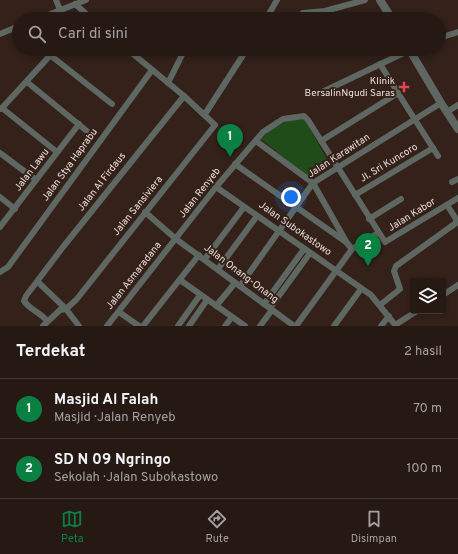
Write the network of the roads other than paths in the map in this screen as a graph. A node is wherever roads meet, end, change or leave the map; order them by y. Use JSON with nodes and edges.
{"nodes":[{"id":1,"x":56,"y":0,"type":"edge"},
{"id":2,"x":86,"y":0,"type":"edge"},
{"id":3,"x":278,"y":0,"type":"edge"},
{"id":4,"x":365,"y":0,"type":"edge"},
{"id":5,"x":380,"y":0,"type":"edge"},
{"id":6,"x":75,"y":4,"type":"junction"},
{"id":7,"x":60,"y":10,"type":"junction"},
{"id":8,"x":55,"y":12,"type":"edge"},
{"id":9,"x":81,"y":12,"type":"edge"},
{"id":10,"x":270,"y":12,"type":"edge"},
{"id":11,"x":314,"y":12,"type":"edge"},
{"id":12,"x":388,"y":12,"type":"edge"},
{"id":13,"x":12,"y":29,"type":"edge"},
{"id":14,"x":458,"y":32,"type":"edge"},
{"id":15,"x":0,"y":34,"type":"edge"},
{"id":16,"x":446,"y":36,"type":"edge"},
{"id":17,"x":50,"y":56,"type":"joint"},
{"id":18,"x":135,"y":56,"type":"edge"},
{"id":19,"x":182,"y":56,"type":"edge"},
{"id":20,"x":242,"y":56,"type":"edge"},
{"id":21,"x":396,"y":56,"type":"edge"},
{"id":22,"x":414,"y":56,"type":"edge"},
{"id":23,"x":380,"y":64,"type":"junction"},
{"id":24,"x":152,"y":70,"type":"junction"},
{"id":25,"x":26,"y":82,"type":"junction"},
{"id":26,"x":168,"y":83,"type":"junction"},
{"id":27,"x":398,"y":92,"type":"junction"},
{"id":28,"x":316,"y":95,"type":"dead end"},
{"id":29,"x":184,"y":96,"type":"junction"},
{"id":30,"x":441,"y":103,"type":"junction"},
{"id":31,"x":112,"y":104,"type":"dead end"},
{"id":32,"x":458,"y":105,"type":"edge"},
{"id":33,"x":1,"y":109,"type":"edge"},
{"id":34,"x":447,"y":112,"type":"junction"},
{"id":35,"x":204,"y":114,"type":"junction"},
{"id":36,"x":416,"y":120,"type":"junction"},
{"id":37,"x":79,"y":124,"type":"junction"},
{"id":38,"x":458,"y":129,"type":"edge"},
{"id":39,"x":88,"y":132,"type":"dead end"},
{"id":40,"x":321,"y":140,"type":"junction"},
{"id":41,"x":256,"y":141,"type":"junction"},
{"id":42,"x":433,"y":148,"type":"junction"},
{"id":43,"x":57,"y":152,"type":"junction"},
{"id":44,"x":0,"y":153,"type":"edge"},
{"id":45,"x":438,"y":156,"type":"dead end"},
{"id":46,"x":236,"y":164,"type":"junction"},
{"id":47,"x":338,"y":168,"type":"junction"},
{"id":48,"x":36,"y":180,"type":"junction"},
{"id":49,"x":313,"y":184,"type":"junction"},
{"id":50,"x":216,"y":187,"type":"junction"},
{"id":51,"x":354,"y":195,"type":"junction"},
{"id":52,"x":0,"y":197,"type":"edge"},
{"id":53,"x":458,"y":198,"type":"edge"},
{"id":54,"x":401,"y":199,"type":"dead end"},
{"id":55,"x":447,"y":205,"type":"junction"},
{"id":56,"x":297,"y":206,"type":"junction"},
{"id":57,"x":244,"y":207,"type":"junction"},
{"id":58,"x":15,"y":209,"type":"junction"},
{"id":59,"x":145,"y":212,"type":"junction"},
{"id":60,"x":257,"y":216,"type":"junction"},
{"id":61,"x":369,"y":219,"type":"junction"},
{"id":62,"x":0,"y":227,"type":"edge"},
{"id":63,"x":279,"y":232,"type":"junction"},
{"id":64,"x":378,"y":233,"type":"junction"},
{"id":65,"x":176,"y":239,"type":"junction"},
{"id":66,"x":347,"y":243,"type":"junction"},
{"id":67,"x":352,"y":249,"type":"junction"},
{"id":68,"x":307,"y":251,"type":"junction"},
{"id":69,"x":199,"y":255,"type":"junction"},
{"id":70,"x":205,"y":260,"type":"junction"},
{"id":71,"x":218,"y":269,"type":"junction"},
{"id":72,"x":336,"y":270,"type":"junction"},
{"id":73,"x":2,"y":272,"type":"edge"},
{"id":74,"x":180,"y":280,"type":"junction"},
{"id":75,"x":38,"y":282,"type":"junction"},
{"id":76,"x":238,"y":284,"type":"junction"},
{"id":77,"x":458,"y":285,"type":"edge"},
{"id":78,"x":361,"y":289,"type":"junction"},
{"id":79,"x":446,"y":293,"type":"edge"},
{"id":80,"x":200,"y":295,"type":"junction"},
{"id":81,"x":207,"y":300,"type":"junction"},
{"id":82,"x":264,"y":304,"type":"junction"},
{"id":83,"x":380,"y":305,"type":"junction"},
{"id":84,"x":216,"y":306,"type":"junction"},
{"id":85,"x":66,"y":309,"type":"junction"},
{"id":86,"x":271,"y":309,"type":"junction"},
{"id":87,"x":119,"y":312,"type":"junction"},
{"id":88,"x":412,"y":314,"type":"edge"},
{"id":89,"x":389,"y":316,"type":"junction"},
{"id":90,"x":232,"y":317,"type":"junction"},
{"id":91,"x":45,"y":324,"type":"edge"},
{"id":92,"x":395,"y":325,"type":"edge"},
{"id":93,"x":79,"y":326,"type":"edge"},
{"id":94,"x":107,"y":326,"type":"edge"},
{"id":95,"x":138,"y":326,"type":"edge"},
{"id":96,"x":143,"y":326,"type":"edge"},
{"id":97,"x":178,"y":326,"type":"edge"},
{"id":98,"x":189,"y":326,"type":"edge"},
{"id":99,"x":225,"y":326,"type":"edge"},
{"id":100,"x":245,"y":326,"type":"edge"},
{"id":101,"x":260,"y":326,"type":"edge"},
{"id":102,"x":295,"y":326,"type":"edge"},
{"id":103,"x":334,"y":326,"type":"edge"},
{"id":104,"x":381,"y":326,"type":"edge"}],
"edges":[{"from":1,"to":7,"type":"street"},
{"from":2,"to":6,"type":"street"},
{"from":3,"to":10,"type":"street"},
{"from":4,"to":11,"type":"street"},
{"from":5,"to":12,"type":"street"},
{"from":6,"to":7,"type":"street"},
{"from":6,"to":9,"type":"street"},
{"from":7,"to":8,"type":"street"},
{"from":13,"to":15,"type":"street"},
{"from":14,"to":16,"type":"street"},
{"from":17,"to":25,"type":"street"},
{"from":17,"to":31,"type":"street"},
{"from":18,"to":24,"type":"street","name":"Jalan Sansiviera"},
{"from":19,"to":26,"type":"street"},
{"from":20,"to":35,"type":"street"},
{"from":21,"to":23,"type":"street"},
{"from":22,"to":30,"type":"street"},
{"from":23,"to":27,"type":"street"},
{"from":23,"to":28,"type":"street"},
{"from":24,"to":26,"type":"street","name":"Jalan Sansiviera"},
{"from":24,"to":73,"type":"street","name":"Jalan Stya Haprabu"},
{"from":25,"to":33,"type":"street"},
{"from":25,"to":37,"type":"street"},
{"from":26,"to":29,"type":"street","name":"Jalan Sansiviera"},
{"from":27,"to":36,"type":"street"},
{"from":27,"to":40,"type":"street"},
{"from":29,"to":35,"type":"street","name":"Jalan Sansiviera"},
{"from":29,"to":75,"type":"street","name":"Jalan Al Firdaus"},
{"from":30,"to":34,"type":"street"},
{"from":30,"to":36,"type":"street","name":"Jalan Karawitan"},
{"from":32,"to":34,"type":"street"},
{"from":33,"to":43,"type":"street"},
{"from":34,"to":38,"type":"street"},
{"from":35,"to":59,"type":"street","name":"Jalan Sansiviera"},
{"from":36,"to":42,"type":"street"},
{"from":36,"to":47,"type":"street","name":"Jalan Karawitan"},
{"from":37,"to":39,"type":"street"},
{"from":37,"to":43,"type":"street","name":"Jalan Lawu"},
{"from":40,"to":41,"type":"street","name":"Jalan Renyeb"},
{"from":40,"to":47,"type":"street","name":"Jalan Renyeb"},
{"from":41,"to":46,"type":"street","name":"Jalan Renyeb"},
{"from":41,"to":49,"type":"street"},
{"from":42,"to":45,"type":"street"},
{"from":42,"to":51,"type":"street","name":"Jl. Sri Kuncoro"},
{"from":43,"to":48,"type":"street","name":"Jalan Lawu"},
{"from":44,"to":48,"type":"street"},
{"from":46,"to":50,"type":"street","name":"Jalan Renyeb"},
{"from":46,"to":56,"type":"street"},
{"from":47,"to":49,"type":"street","name":"Jalan Karawitan"},
{"from":47,"to":51,"type":"street","name":"Jalan Renyeb"},
{"from":48,"to":58,"type":"street","name":"Jalan Lawu"},
{"from":49,"to":56,"type":"street","name":"Jalan Karawitan"},
{"from":49,"to":66,"type":"street"},
{"from":50,"to":57,"type":"street","name":"Jalan Subokastowo"},
{"from":50,"to":65,"type":"street","name":"Jalan Renyeb"},
{"from":51,"to":61,"type":"street","name":"Jalan Renyeb"},
{"from":52,"to":58,"type":"street"},
{"from":53,"to":55,"type":"street","name":"Jalan Kabor"},
{"from":54,"to":61,"type":"street"},
{"from":55,"to":64,"type":"street","name":"Jalan Kabor"},
{"from":55,"to":83,"type":"street"},
{"from":56,"to":63,"type":"street","name":"Jalan Karawitan"},
{"from":56,"to":66,"type":"street"},
{"from":57,"to":60,"type":"street","name":"Jalan Subokastowo"},
{"from":57,"to":70,"type":"street"},
{"from":58,"to":62,"type":"street","name":"Jalan Lawu"},
{"from":59,"to":65,"type":"street","name":"Jalan Onang-Onang"},
{"from":59,"to":85,"type":"street","name":"Jalan Sansiviera"},
{"from":60,"to":63,"type":"street","name":"Jalan Subokastowo"},
{"from":60,"to":71,"type":"street"},
{"from":61,"to":64,"type":"street","name":"Jalan Renyeb"},
{"from":63,"to":68,"type":"street","name":"Jalan Subokastowo"},
{"from":63,"to":76,"type":"street","name":"Jalan Karawitan"},
{"from":64,"to":67,"type":"street"},
{"from":65,"to":69,"type":"street","name":"Jalan Onang-Onang"},
{"from":65,"to":87,"type":"street","name":"Jalan Asmaradana"},
{"from":66,"to":67,"type":"street"},
{"from":67,"to":72,"type":"street"},
{"from":68,"to":72,"type":"street","name":"Jalan Subokastowo"},
{"from":68,"to":82,"type":"street"},
{"from":68,"to":86,"type":"street"},
{"from":69,"to":70,"type":"street","name":"Jalan Onang-Onang"},
{"from":69,"to":74,"type":"street"},
{"from":70,"to":71,"type":"street","name":"Jalan Onang-Onang"},
{"from":71,"to":76,"type":"street","name":"Jalan Onang-Onang"},
{"from":72,"to":78,"type":"street","name":"Jalan Subokastowo"},
{"from":72,"to":102,"type":"street"},
{"from":74,"to":80,"type":"street"},
{"from":74,"to":96,"type":"street"},
{"from":75,"to":85,"type":"street"},
{"from":75,"to":91,"type":"street","name":"Jalan Al Firdaus"},
{"from":76,"to":82,"type":"street","name":"Jalan Onang-Onang"},
{"from":76,"to":84,"type":"street","name":"Jalan Karawitan"},
{"from":77,"to":79,"type":"street"},
{"from":78,"to":83,"type":"street","name":"Jalan Subokastowo"},
{"from":78,"to":103,"type":"street"},
{"from":80,"to":81,"type":"street"},
{"from":80,"to":97,"type":"street"},
{"from":81,"to":84,"type":"street"},
{"from":81,"to":98,"type":"street"},
{"from":82,"to":86,"type":"street","name":"Jalan Onang-Onang"},
{"from":83,"to":89,"type":"street","name":"Jalan Subokastowo"},
{"from":84,"to":90,"type":"street"},
{"from":85,"to":91,"type":"street","name":"Jalan Sansiviera"},
{"from":85,"to":93,"type":"street"},
{"from":86,"to":101,"type":"street"},
{"from":86,"to":102,"type":"street","name":"Jalan Onang-Onang"},
{"from":87,"to":94,"type":"street","name":"Jalan Asmaradana"},
{"from":87,"to":95,"type":"street"},
{"from":88,"to":92,"type":"street"},
{"from":89,"to":92,"type":"street","name":"Jalan Subokastowo"},
{"from":89,"to":104,"type":"street"},
{"from":90,"to":99,"type":"street"},
{"from":90,"to":100,"type":"street"}]}
